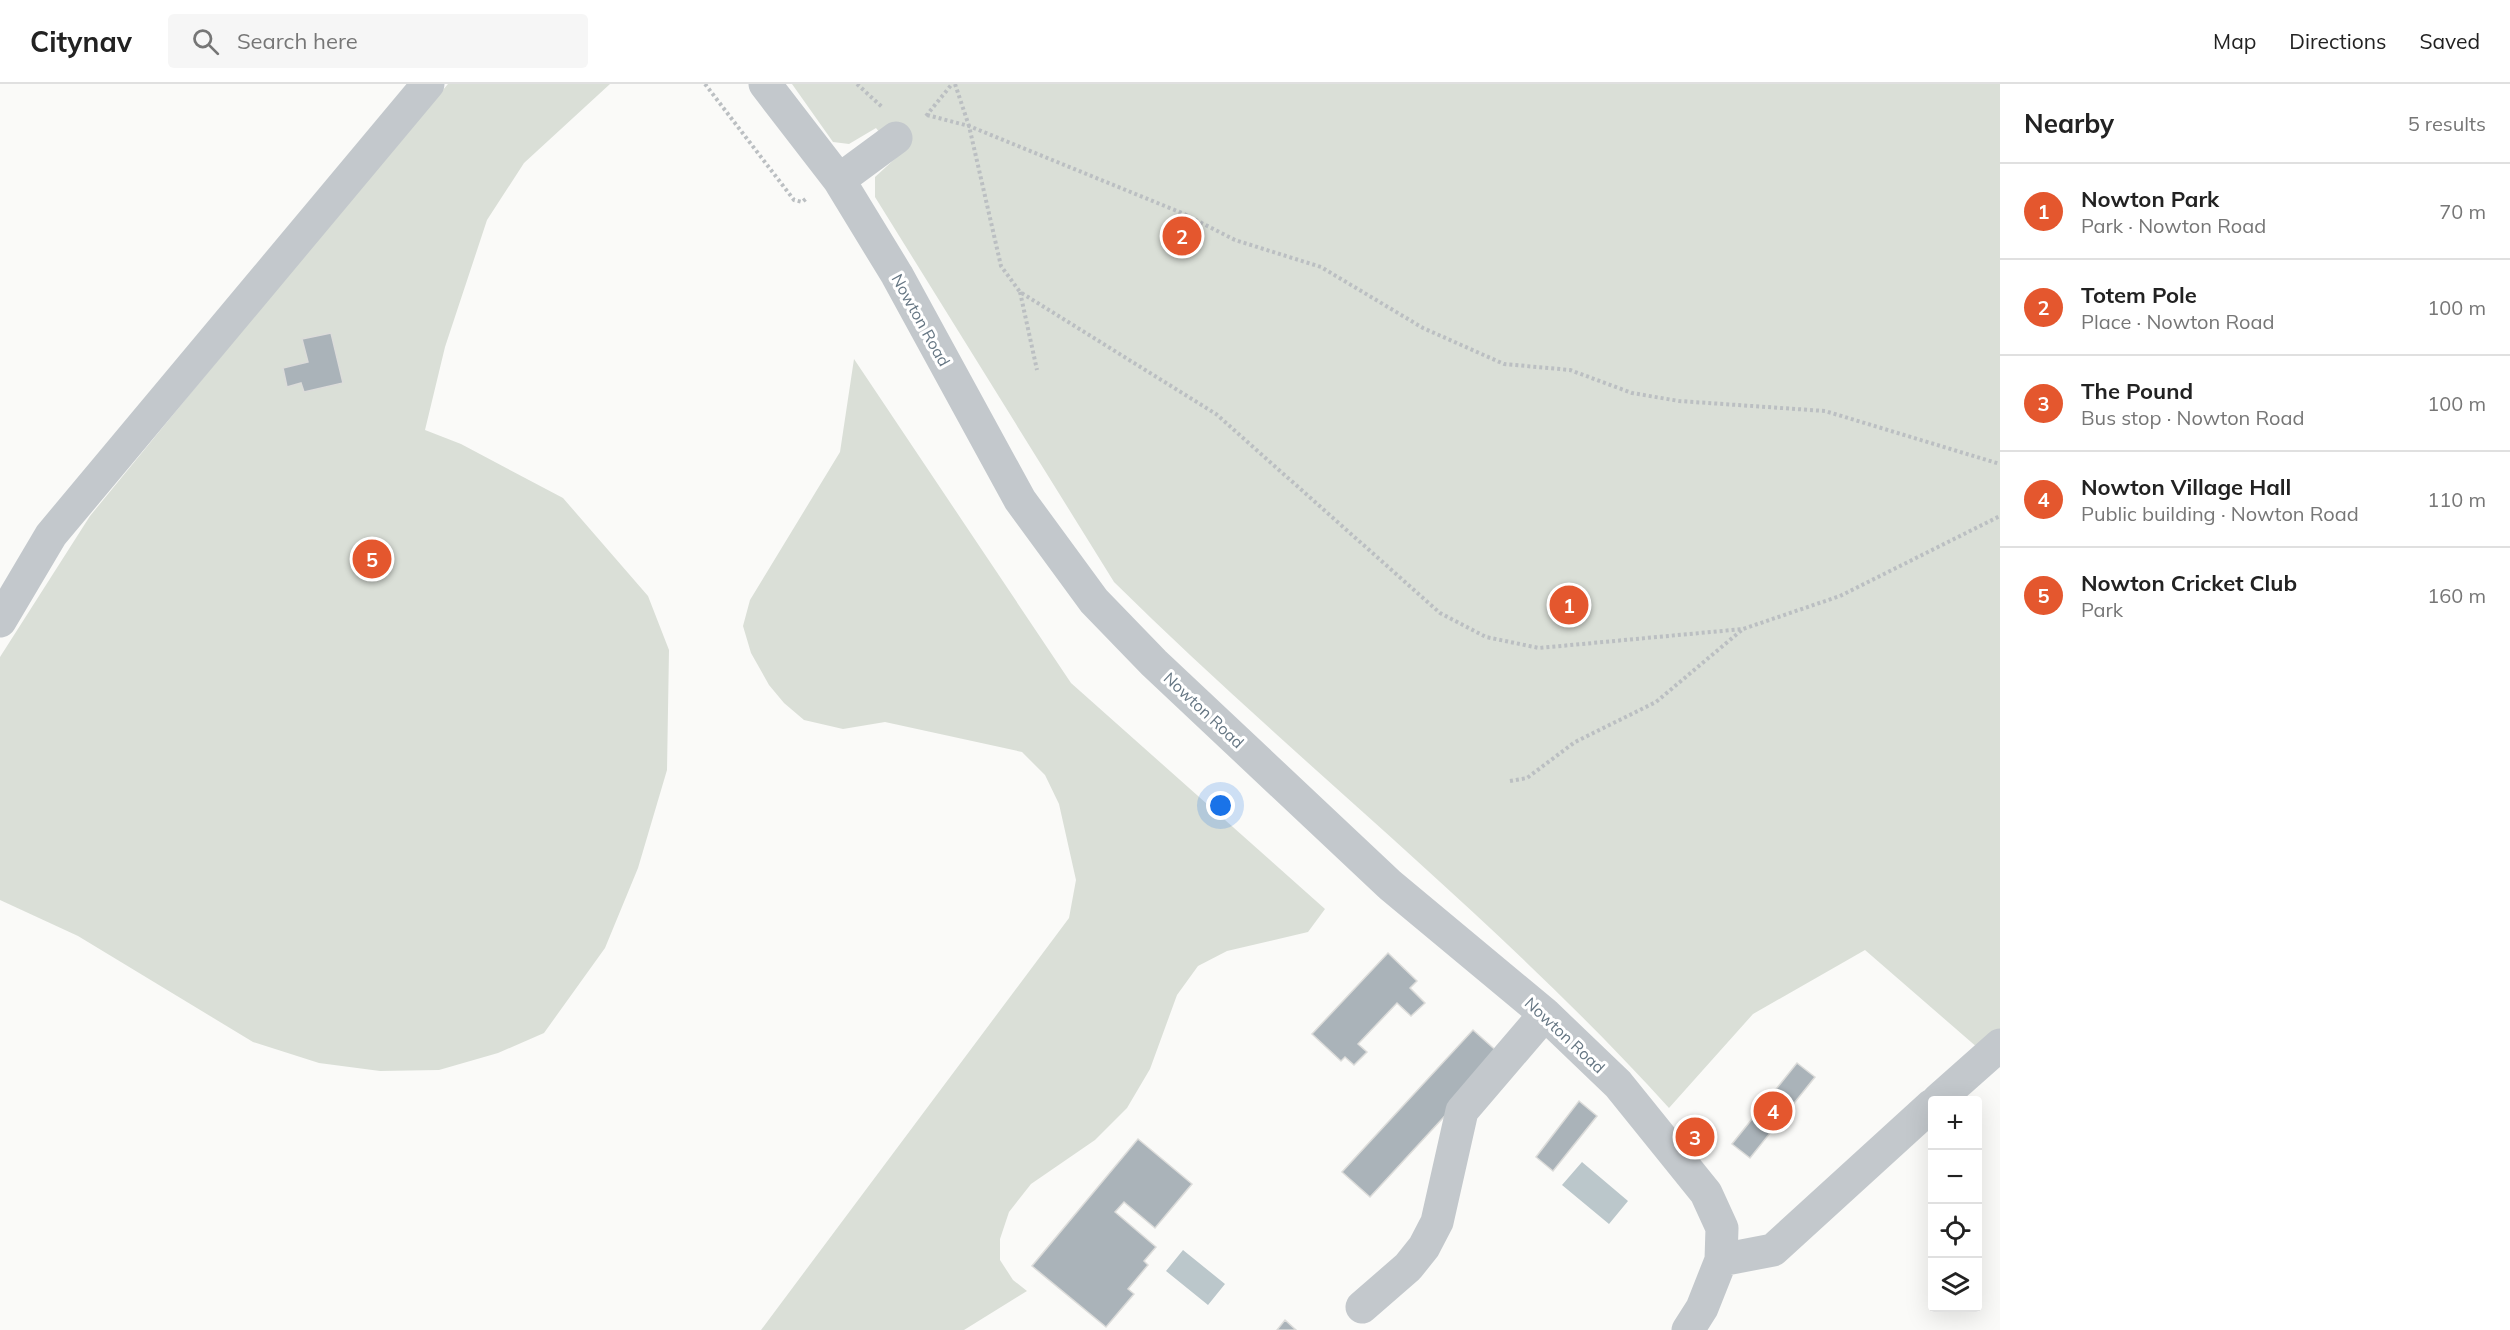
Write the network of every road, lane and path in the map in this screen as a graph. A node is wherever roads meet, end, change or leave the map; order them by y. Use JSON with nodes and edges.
{"nodes":[{"id":1,"x":428,"y":84,"type":"edge"},
{"id":2,"x":705,"y":84,"type":"edge"},
{"id":3,"x":765,"y":84,"type":"edge"},
{"id":4,"x":954,"y":84,"type":"edge"},
{"id":5,"x":927,"y":115,"type":"junction"},
{"id":6,"x":969,"y":126,"type":"junction"},
{"id":7,"x":896,"y":138,"type":"joint"},
{"id":8,"x":839,"y":180,"type":"junction"},
{"id":9,"x":802,"y":201,"type":"dead end"},
{"id":10,"x":1020,"y":292,"type":"junction"},
{"id":11,"x":1037,"y":370,"type":"dead end"},
{"id":12,"x":2000,"y":464,"type":"edge"},
{"id":13,"x":2000,"y":516,"type":"edge"},
{"id":14,"x":0,"y":621,"type":"edge"},
{"id":15,"x":1743,"y":629,"type":"junction"},
{"id":16,"x":1510,"y":782,"type":"dead end"},
{"id":17,"x":1545,"y":1014,"type":"junction"},
{"id":18,"x":2000,"y":1045,"type":"edge"},
{"id":19,"x":1944,"y":1096,"type":"edge"},
{"id":20,"x":1928,"y":1110,"type":"edge"},
{"id":21,"x":1721,"y":1260,"type":"junction"},
{"id":22,"x":1362,"y":1307,"type":"dead end"},
{"id":23,"x":1688,"y":1330,"type":"edge"}],
"edges":[{"from":1,"to":14,"type":"street"},
{"from":2,"to":9,"type":"path"},
{"from":3,"to":8,"type":"street","name":"Nowton Road"},
{"from":4,"to":5,"type":"path"},
{"from":4,"to":6,"type":"path"},
{"from":5,"to":6,"type":"path"},
{"from":5,"to":7,"type":"path"},
{"from":6,"to":10,"type":"path"},
{"from":6,"to":12,"type":"path"},
{"from":7,"to":8,"type":"street"},
{"from":8,"to":17,"type":"street","name":"Nowton Road"},
{"from":10,"to":11,"type":"path"},
{"from":10,"to":15,"type":"path"},
{"from":13,"to":15,"type":"path"},
{"from":15,"to":16,"type":"path"},
{"from":17,"to":21,"type":"street","name":"Nowton Road"},
{"from":17,"to":22,"type":"street"},
{"from":18,"to":19,"type":"street"},
{"from":20,"to":21,"type":"street"},
{"from":21,"to":23,"type":"street"}]}
